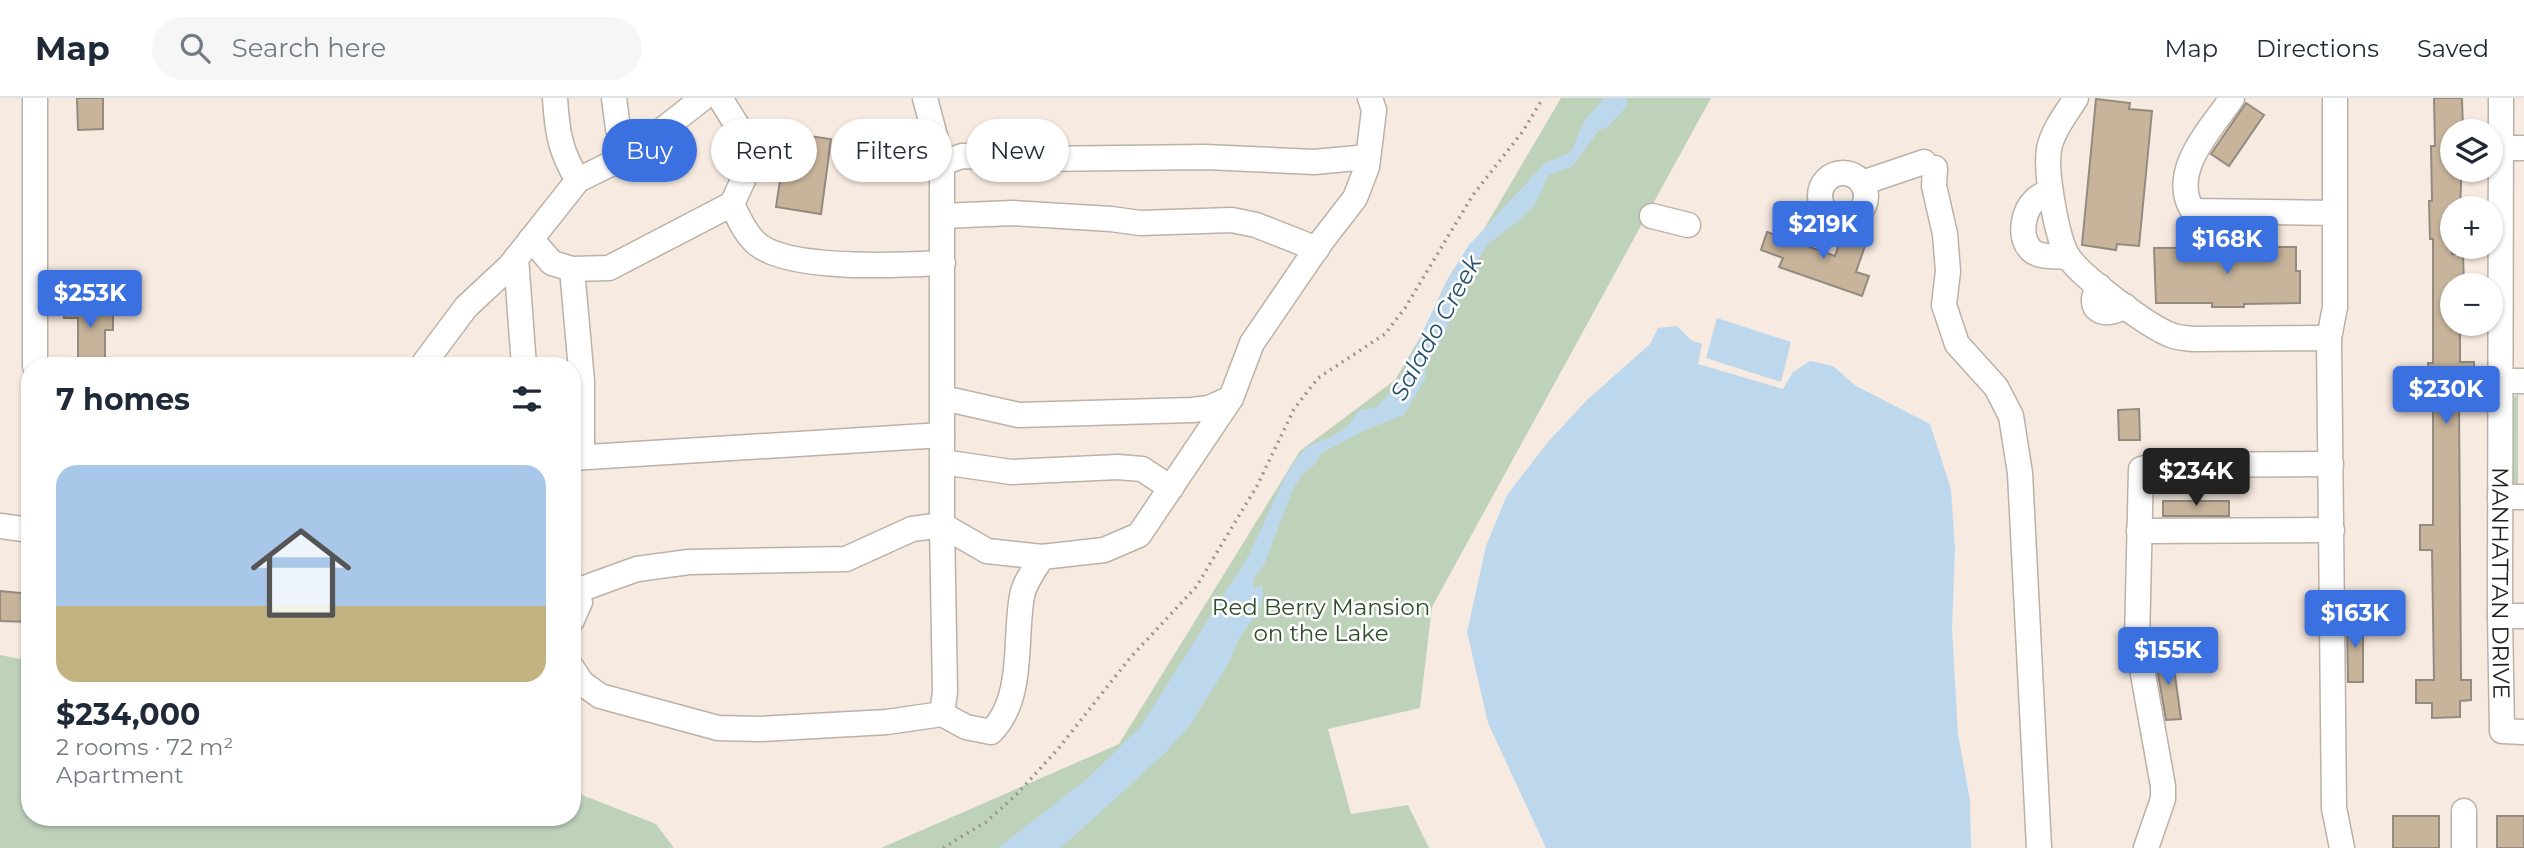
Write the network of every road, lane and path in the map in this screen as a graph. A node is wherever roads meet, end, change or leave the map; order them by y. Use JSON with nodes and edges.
{"nodes":[{"id":1,"x":35,"y":98,"type":"edge"},
{"id":2,"x":555,"y":98,"type":"edge"},
{"id":3,"x":614,"y":98,"type":"edge"},
{"id":4,"x":703,"y":98,"type":"edge"},
{"id":5,"x":720,"y":98,"type":"edge"},
{"id":6,"x":925,"y":98,"type":"edge"},
{"id":7,"x":1543,"y":98,"type":"edge"},
{"id":8,"x":2077,"y":98,"type":"edge"},
{"id":9,"x":2232,"y":98,"type":"edge"},
{"id":10,"x":2335,"y":98,"type":"edge"},
{"id":11,"x":2501,"y":98,"type":"edge"},
{"id":12,"x":1378,"y":102,"type":"edge"},
{"id":13,"x":617,"y":119,"type":"edge"},
{"id":14,"x":677,"y":119,"type":"edge"},
{"id":15,"x":930,"y":119,"type":"edge"},
{"id":16,"x":2512,"y":148,"type":"edge"},
{"id":17,"x":1368,"y":157,"type":"junction"},
{"id":18,"x":952,"y":160,"type":"edge"},
{"id":19,"x":602,"y":168,"type":"edge"},
{"id":20,"x":578,"y":180,"type":"junction"},
{"id":21,"x":942,"y":182,"type":"edge"},
{"id":22,"x":1862,"y":183,"type":"dead end"},
{"id":23,"x":2049,"y":191,"type":"junction"},
{"id":24,"x":732,"y":204,"type":"junction"},
{"id":25,"x":2334,"y":213,"type":"junction"},
{"id":26,"x":942,"y":216,"type":"junction"},
{"id":27,"x":1652,"y":216,"type":"dead end"},
{"id":28,"x":1688,"y":225,"type":"dead end"},
{"id":29,"x":524,"y":249,"type":"junction"},
{"id":30,"x":1317,"y":249,"type":"junction"},
{"id":31,"x":2068,"y":257,"type":"junction"},
{"id":32,"x":943,"y":263,"type":"junction"},
{"id":33,"x":572,"y":269,"type":"junction"},
{"id":34,"x":2329,"y":338,"type":"junction"},
{"id":35,"x":35,"y":357,"type":"edge"},
{"id":36,"x":429,"y":357,"type":"edge"},
{"id":37,"x":524,"y":357,"type":"edge"},
{"id":38,"x":580,"y":357,"type":"edge"},
{"id":39,"x":581,"y":371,"type":"edge"},
{"id":40,"x":2513,"y":381,"type":"edge"},
{"id":41,"x":581,"y":397,"type":"edge"},
{"id":42,"x":943,"y":398,"type":"junction"},
{"id":43,"x":1231,"y":398,"type":"junction"},
{"id":44,"x":942,"y":435,"type":"junction"},
{"id":45,"x":581,"y":458,"type":"edge"},
{"id":46,"x":942,"y":462,"type":"junction"},
{"id":47,"x":2331,"y":464,"type":"junction"},
{"id":48,"x":1171,"y":488,"type":"junction"},
{"id":49,"x":2512,"y":497,"type":"edge"},
{"id":50,"x":942,"y":525,"type":"junction"},
{"id":51,"x":0,"y":526,"type":"edge"},
{"id":52,"x":21,"y":529,"type":"edge"},
{"id":53,"x":2332,"y":530,"type":"junction"},
{"id":54,"x":2139,"y":531,"type":"junction"},
{"id":55,"x":1042,"y":557,"type":"junction"},
{"id":56,"x":581,"y":588,"type":"edge"},
{"id":57,"x":2512,"y":616,"type":"edge"},
{"id":58,"x":581,"y":682,"type":"edge"},
{"id":59,"x":942,"y":714,"type":"junction"},
{"id":60,"x":2513,"y":732,"type":"edge"},
{"id":61,"x":2464,"y":811,"type":"dead end"},
{"id":62,"x":943,"y":848,"type":"edge"},
{"id":63,"x":2039,"y":848,"type":"edge"},
{"id":64,"x":2146,"y":848,"type":"edge"},
{"id":65,"x":2342,"y":848,"type":"edge"},
{"id":66,"x":2464,"y":848,"type":"edge"}],
"edges":[{"from":1,"to":35,"type":"street"},
{"from":2,"to":20,"type":"street"},
{"from":3,"to":13,"type":"street"},
{"from":4,"to":14,"type":"street"},
{"from":5,"to":24,"type":"street"},
{"from":6,"to":15,"type":"street"},
{"from":7,"to":62,"type":"path"},
{"from":8,"to":23,"type":"street"},
{"from":9,"to":25,"type":"street"},
{"from":10,"to":25,"type":"street"},
{"from":11,"to":16,"type":"street","name":"MANHATTAN DRIVE"},
{"from":12,"to":17,"type":"street"},
{"from":16,"to":40,"type":"street","name":"MANHATTAN DRIVE"},
{"from":17,"to":18,"type":"street"},
{"from":17,"to":30,"type":"street"},
{"from":19,"to":20,"type":"street"},
{"from":20,"to":29,"type":"street"},
{"from":21,"to":26,"type":"street"},
{"from":22,"to":63,"type":"street"},
{"from":23,"to":31,"type":"street"},
{"from":23,"to":31,"type":"street"},
{"from":24,"to":32,"type":"street"},
{"from":24,"to":33,"type":"street"},
{"from":25,"to":34,"type":"street"},
{"from":26,"to":30,"type":"street"},
{"from":26,"to":32,"type":"street"},
{"from":27,"to":28,"type":"street"},
{"from":29,"to":33,"type":"street"},
{"from":29,"to":36,"type":"street"},
{"from":29,"to":37,"type":"street"},
{"from":30,"to":43,"type":"street"},
{"from":31,"to":34,"type":"street"},
{"from":32,"to":42,"type":"street"},
{"from":33,"to":38,"type":"street"},
{"from":34,"to":47,"type":"street"},
{"from":39,"to":41,"type":"street"},
{"from":40,"to":49,"type":"street","name":"MANHATTAN DRIVE"},
{"from":42,"to":43,"type":"street"},
{"from":42,"to":44,"type":"street"},
{"from":43,"to":48,"type":"street"},
{"from":44,"to":45,"type":"street"},
{"from":44,"to":46,"type":"street"},
{"from":46,"to":48,"type":"street"},
{"from":46,"to":50,"type":"street"},
{"from":47,"to":53,"type":"street"},
{"from":47,"to":54,"type":"street"},
{"from":48,"to":55,"type":"street"},
{"from":49,"to":57,"type":"street","name":"MANHATTAN DRIVE"},
{"from":50,"to":55,"type":"street"},
{"from":50,"to":56,"type":"street"},
{"from":50,"to":59,"type":"street"},
{"from":51,"to":52,"type":"street"},
{"from":53,"to":54,"type":"street"},
{"from":53,"to":65,"type":"street"},
{"from":54,"to":64,"type":"street"},
{"from":55,"to":59,"type":"street"},
{"from":57,"to":60,"type":"street","name":"MANHATTAN DRIVE"},
{"from":58,"to":59,"type":"street"},
{"from":61,"to":66,"type":"street"}]}
